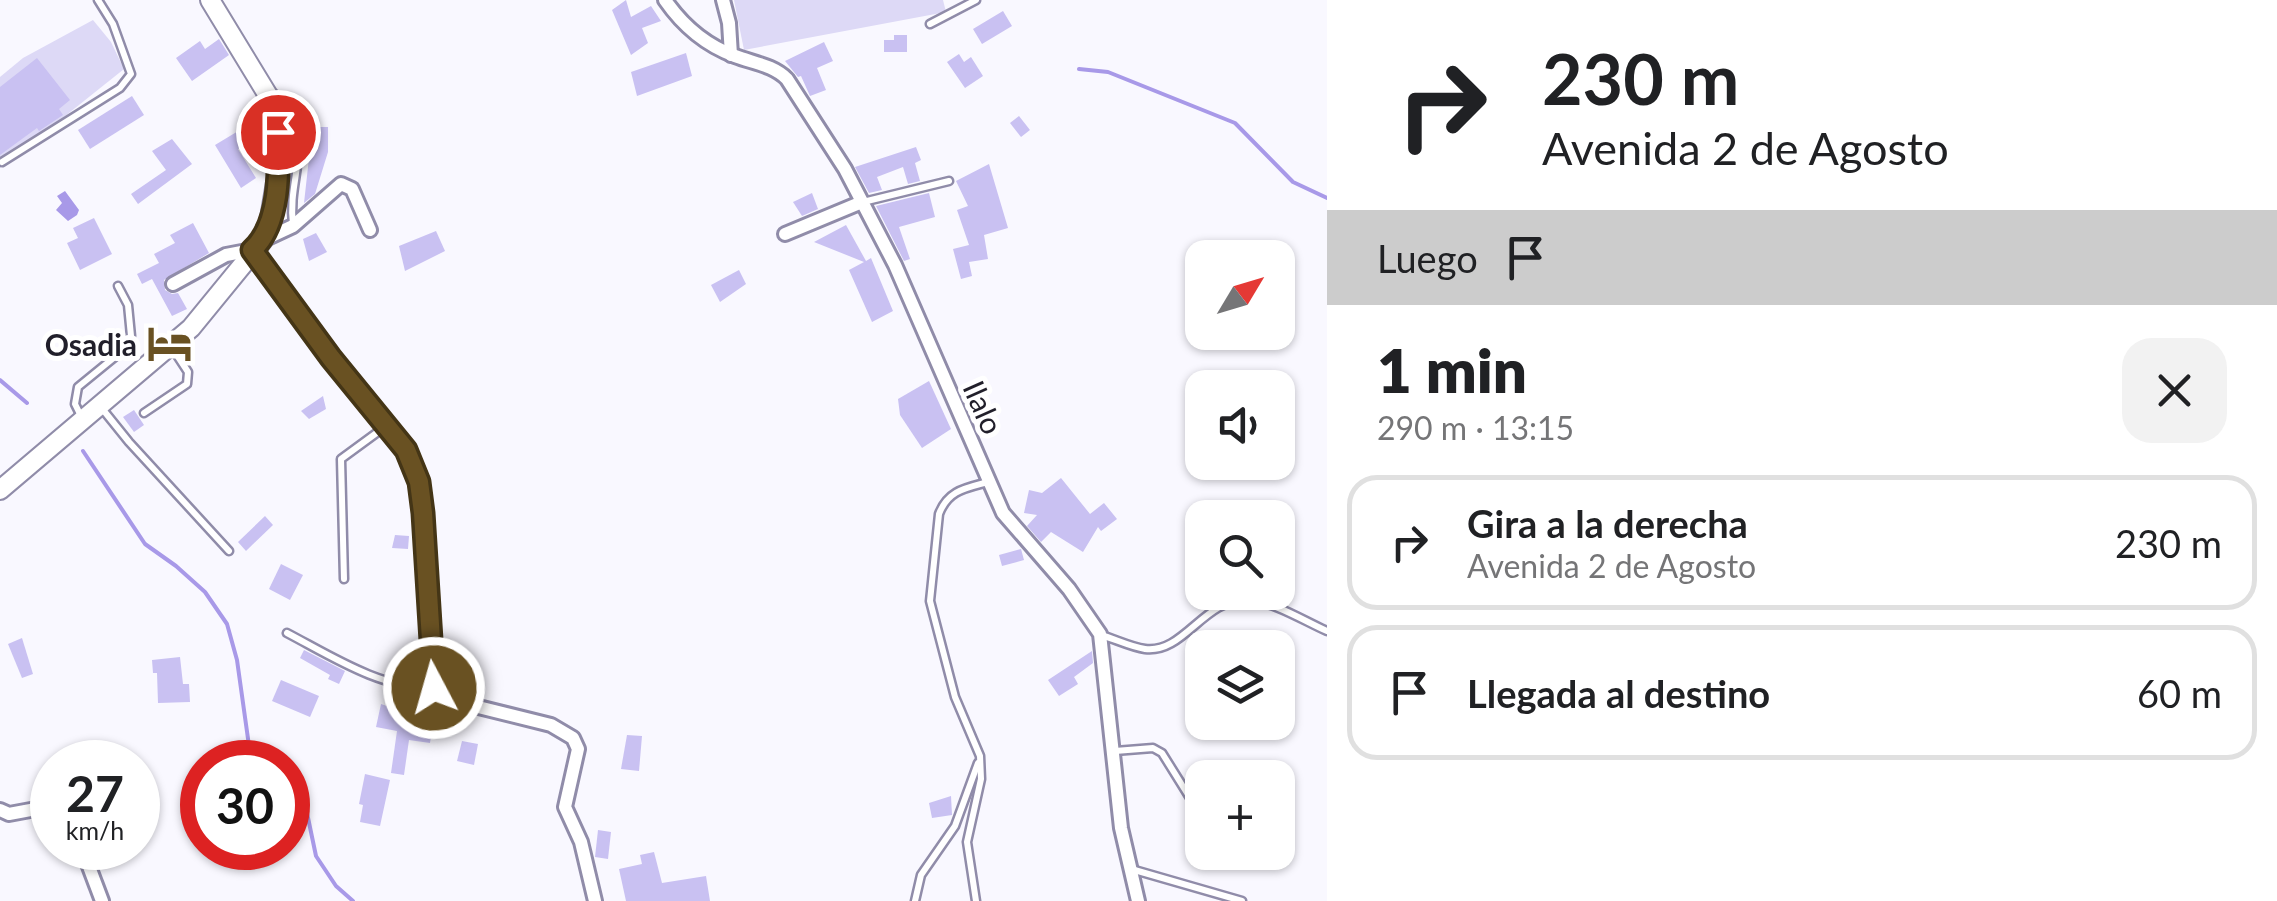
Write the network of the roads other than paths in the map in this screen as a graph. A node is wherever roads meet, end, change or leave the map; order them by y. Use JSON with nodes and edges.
{"nodes":[{"id":1,"x":98,"y":0,"type":"edge"},
{"id":2,"x":210,"y":0,"type":"edge"},
{"id":3,"x":665,"y":0,"type":"edge"},
{"id":4,"x":722,"y":0,"type":"edge"},
{"id":5,"x":976,"y":0,"type":"edge"},
{"id":6,"x":930,"y":24,"type":"dead end"},
{"id":7,"x":730,"y":55,"type":"junction"},
{"id":8,"x":268,"y":96,"type":"junction"},
{"id":9,"x":2,"y":162,"type":"edge"},
{"id":10,"x":949,"y":180,"type":"dead end"},
{"id":11,"x":862,"y":202,"type":"junction"},
{"id":12,"x":293,"y":226,"type":"junction"},
{"id":13,"x":370,"y":230,"type":"dead end"},
{"id":14,"x":784,"y":234,"type":"dead end"},
{"id":15,"x":258,"y":245,"type":"junction"},
{"id":16,"x":174,"y":284,"type":"dead end"},
{"id":17,"x":118,"y":286,"type":"dead end"},
{"id":18,"x":170,"y":345,"type":"junction"},
{"id":19,"x":100,"y":405,"type":"junction"},
{"id":20,"x":144,"y":413,"type":"dead end"},
{"id":21,"x":82,"y":419,"type":"junction"},
{"id":22,"x":387,"y":425,"type":"junction"},
{"id":23,"x":990,"y":482,"type":"junction"},
{"id":24,"x":0,"y":490,"type":"edge"},
{"id":25,"x":229,"y":551,"type":"dead end"},
{"id":26,"x":344,"y":579,"type":"dead end"},
{"id":27,"x":1327,"y":632,"type":"edge"},
{"id":28,"x":286,"y":633,"type":"dead end"},
{"id":29,"x":1100,"y":634,"type":"junction"},
{"id":30,"x":434,"y":688,"type":"junction"},
{"id":31,"x":1114,"y":752,"type":"junction"},
{"id":32,"x":980,"y":756,"type":"junction"},
{"id":33,"x":1185,"y":787,"type":"edge"},
{"id":34,"x":0,"y":810,"type":"edge"},
{"id":35,"x":30,"y":810,"type":"edge"},
{"id":36,"x":1130,"y":868,"type":"junction"},
{"id":37,"x":90,"y":870,"type":"edge"},
{"id":38,"x":102,"y":901,"type":"edge"},
{"id":39,"x":595,"y":901,"type":"edge"},
{"id":40,"x":915,"y":901,"type":"edge"},
{"id":41,"x":976,"y":901,"type":"edge"},
{"id":42,"x":1138,"y":901,"type":"edge"},
{"id":43,"x":1242,"y":901,"type":"edge"}],
"edges":[{"from":1,"to":9,"type":"lane"},
{"from":2,"to":8,"type":"main road"},
{"from":3,"to":7,"type":"street","name":"Ilalo"},
{"from":4,"to":7,"type":"street"},
{"from":5,"to":6,"type":"lane"},
{"from":7,"to":11,"type":"street","name":"Ilalo"},
{"from":8,"to":12,"type":"lane"},
{"from":8,"to":15,"type":"main road"},
{"from":10,"to":11,"type":"lane"},
{"from":11,"to":14,"type":"street"},
{"from":11,"to":23,"type":"street","name":"Ilalo"},
{"from":12,"to":13,"type":"street"},
{"from":12,"to":15,"type":"street"},
{"from":15,"to":16,"type":"street"},
{"from":15,"to":18,"type":"main road"},
{"from":15,"to":22,"type":"street"},
{"from":17,"to":21,"type":"lane"},
{"from":18,"to":19,"type":"main road"},
{"from":18,"to":20,"type":"lane"},
{"from":19,"to":21,"type":"main road"},
{"from":19,"to":25,"type":"lane"},
{"from":21,"to":24,"type":"main road"},
{"from":22,"to":26,"type":"lane"},
{"from":22,"to":30,"type":"street"},
{"from":23,"to":29,"type":"street","name":"Ilalo"},
{"from":23,"to":32,"type":"lane"},
{"from":27,"to":29,"type":"lane"},
{"from":28,"to":30,"type":"lane"},
{"from":29,"to":31,"type":"street","name":"Ilalo"},
{"from":30,"to":39,"type":"street"},
{"from":31,"to":33,"type":"lane"},
{"from":31,"to":36,"type":"street","name":"Ilalo"},
{"from":32,"to":40,"type":"lane"},
{"from":32,"to":41,"type":"lane"},
{"from":34,"to":35,"type":"street"},
{"from":36,"to":42,"type":"street","name":"Ilalo"},
{"from":36,"to":43,"type":"lane"},
{"from":37,"to":38,"type":"street"}]}
